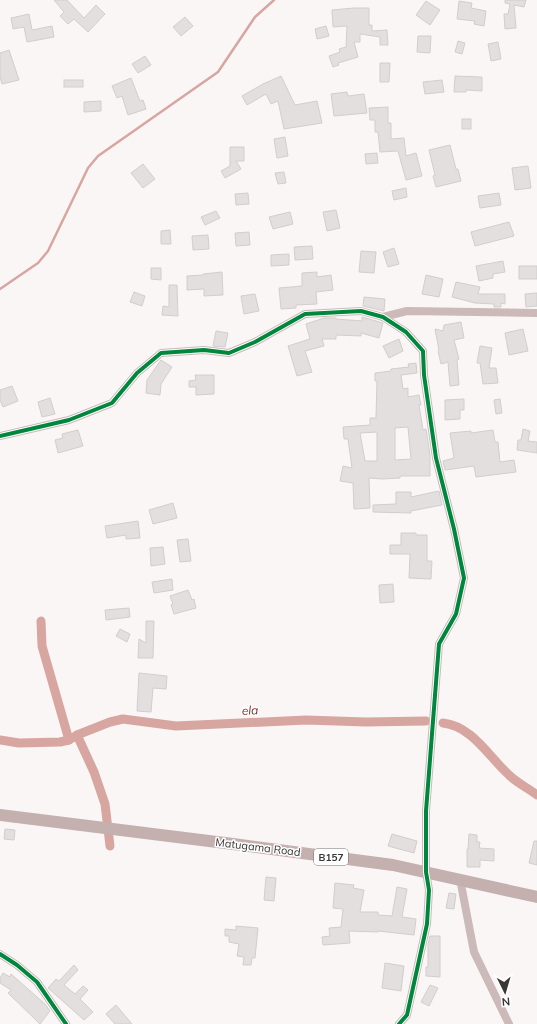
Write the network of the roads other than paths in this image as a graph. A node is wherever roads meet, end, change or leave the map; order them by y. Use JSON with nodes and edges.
{"nodes":[{"id":1,"x":537,"y":313,"type":"edge"},
{"id":2,"x":383,"y":317,"type":"junction"},
{"id":3,"x":0,"y":436,"type":"edge"},
{"id":4,"x":0,"y":815,"type":"edge"},
{"id":5,"x":426,"y":872,"type":"junction"},
{"id":6,"x":460,"y":879,"type":"junction"},
{"id":7,"x":537,"y":897,"type":"edge"},
{"id":8,"x":0,"y":954,"type":"edge"},
{"id":9,"x":66,"y":1024,"type":"edge"},
{"id":10,"x":399,"y":1024,"type":"edge"},
{"id":11,"x":509,"y":1024,"type":"edge"}],
"edges":[{"from":1,"to":2,"type":"street"},
{"from":2,"to":3,"type":"street"},
{"from":2,"to":5,"type":"street"},
{"from":4,"to":5,"type":"main road","name":"Matugama Road","number":"B157"},
{"from":5,"to":6,"type":"main road","name":"Matugama Road","number":"B157"},
{"from":5,"to":10,"type":"street"},
{"from":6,"to":7,"type":"main road","name":"Matugama Road","number":"B157"},
{"from":6,"to":11,"type":"street"},
{"from":8,"to":9,"type":"street"}]}
